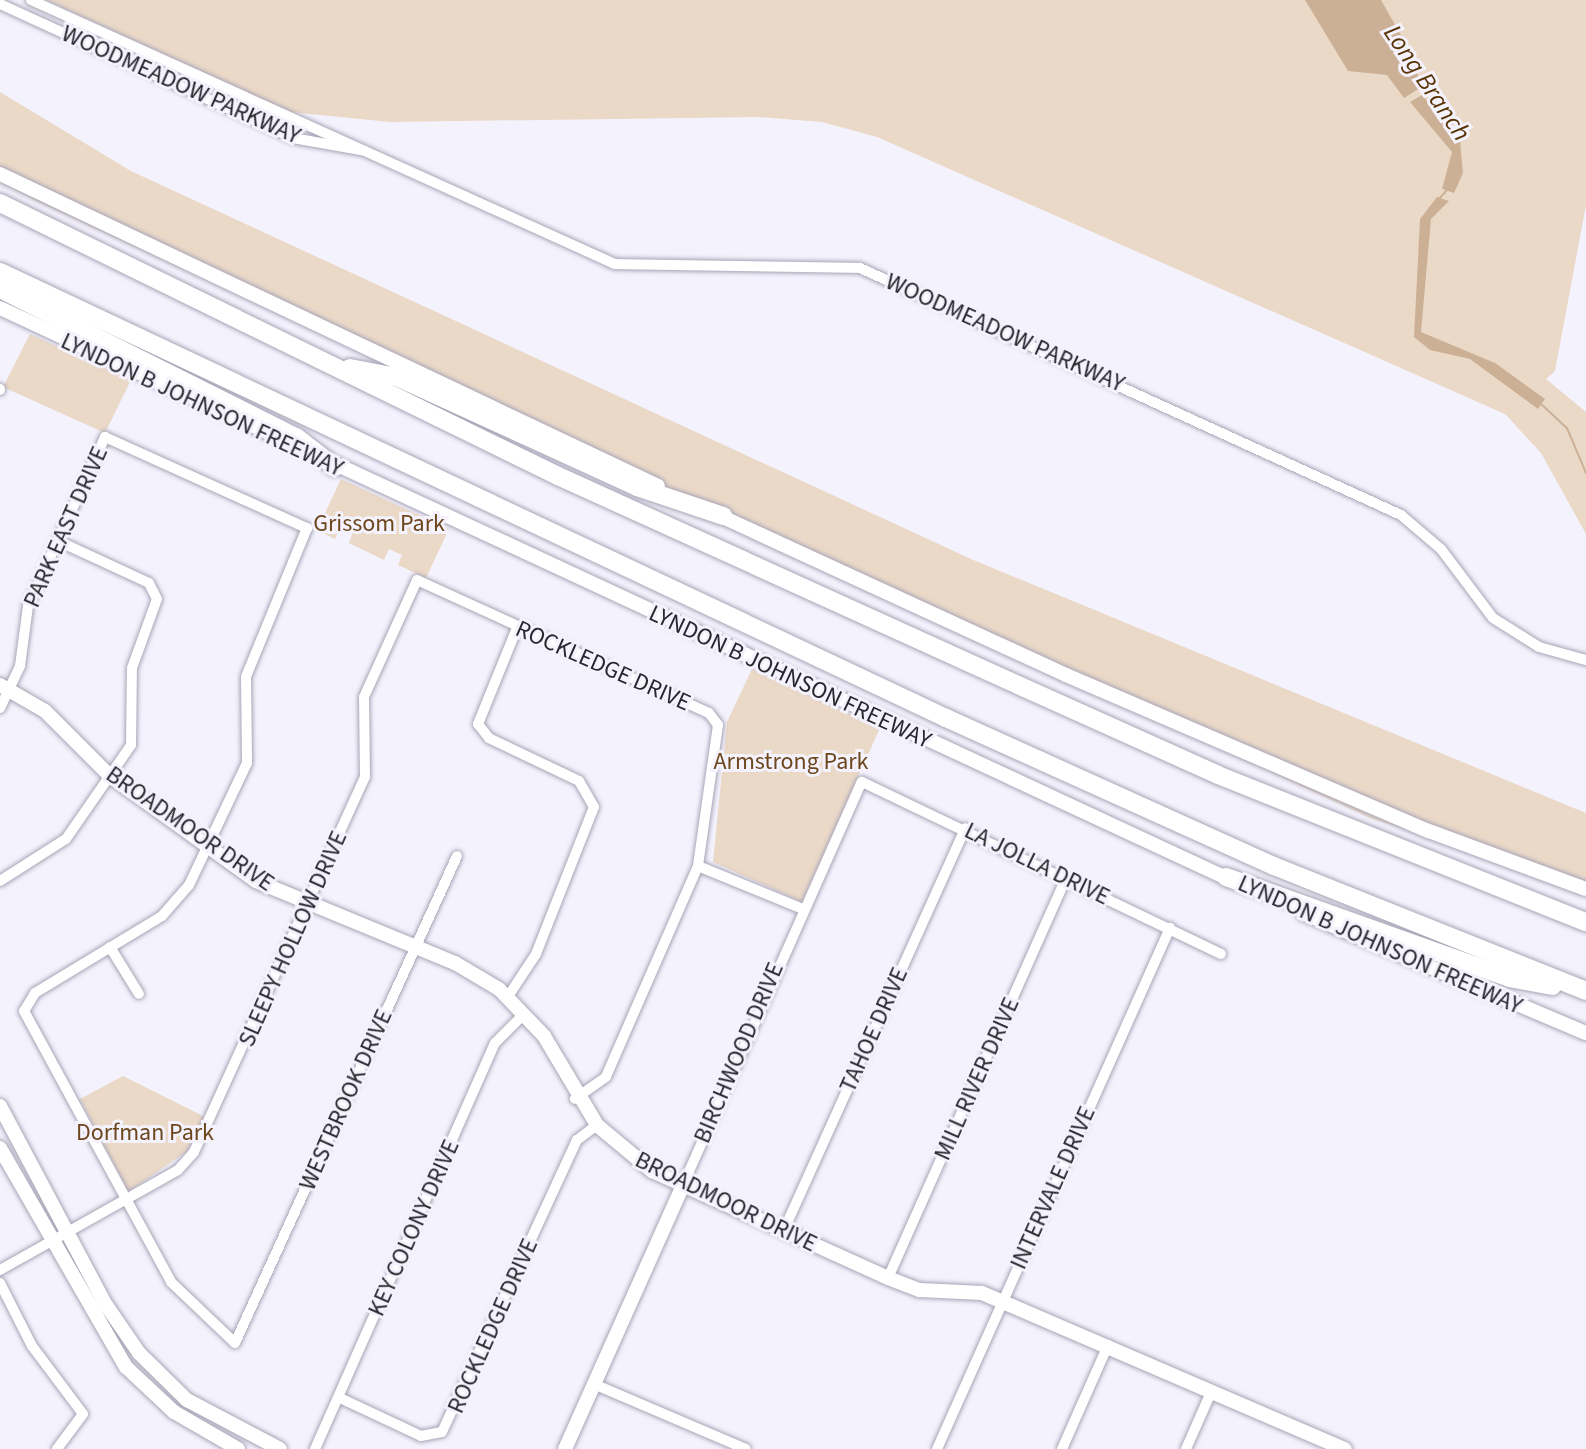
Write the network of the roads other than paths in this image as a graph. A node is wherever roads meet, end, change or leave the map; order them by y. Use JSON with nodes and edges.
{"nodes":[{"id":1,"x":31,"y":0,"type":"edge"},
{"id":2,"x":0,"y":4,"type":"edge"},
{"id":3,"x":365,"y":151,"type":"junction"},
{"id":4,"x":0,"y":174,"type":"edge"},
{"id":5,"x":0,"y":203,"type":"edge"},
{"id":6,"x":0,"y":272,"type":"edge"},
{"id":7,"x":0,"y":289,"type":"edge"},
{"id":8,"x":0,"y":308,"type":"edge"},
{"id":9,"x":328,"y":364,"type":"junction"},
{"id":10,"x":335,"y":467,"type":"junction"},
{"id":11,"x":723,"y":516,"type":"junction"},
{"id":12,"x":58,"y":541,"type":"junction"},
{"id":13,"x":417,"y":580,"type":"joint"},
{"id":14,"x":517,"y":628,"type":"junction"},
{"id":15,"x":1586,"y":660,"type":"edge"},
{"id":16,"x":4,"y":687,"type":"edge"},
{"id":17,"x":0,"y":708,"type":"edge"},
{"id":18,"x":109,"y":775,"type":"junction"},
{"id":19,"x":855,"y":788,"type":"joint"},
{"id":20,"x":965,"y":828,"type":"junction"},
{"id":21,"x":209,"y":845,"type":"junction"},
{"id":22,"x":457,"y":856,"type":"dead end"},
{"id":23,"x":698,"y":866,"type":"junction"},
{"id":24,"x":1226,"y":877,"type":"junction"},
{"id":25,"x":1066,"y":879,"type":"junction"},
{"id":26,"x":0,"y":881,"type":"edge"},
{"id":27,"x":1586,"y":889,"type":"edge"},
{"id":28,"x":308,"y":906,"type":"junction"},
{"id":29,"x":803,"y":909,"type":"junction"},
{"id":30,"x":1586,"y":922,"type":"edge"},
{"id":31,"x":1170,"y":928,"type":"junction"},
{"id":32,"x":110,"y":947,"type":"junction"},
{"id":33,"x":414,"y":947,"type":"junction"},
{"id":34,"x":1221,"y":954,"type":"dead end"},
{"id":35,"x":1586,"y":991,"type":"edge"},
{"id":36,"x":139,"y":994,"type":"dead end"},
{"id":37,"x":507,"y":998,"type":"junction"},
{"id":38,"x":524,"y":1014,"type":"junction"},
{"id":39,"x":1586,"y":1033,"type":"edge"},
{"id":40,"x":575,"y":1099,"type":"junction"},
{"id":41,"x":0,"y":1106,"type":"edge"},
{"id":42,"x":597,"y":1125,"type":"junction"},
{"id":43,"x":0,"y":1148,"type":"edge"},
{"id":44,"x":683,"y":1185,"type":"junction"},
{"id":45,"x":125,"y":1200,"type":"junction"},
{"id":46,"x":67,"y":1232,"type":"junction"},
{"id":47,"x":783,"y":1232,"type":"junction"},
{"id":48,"x":52,"y":1241,"type":"junction"},
{"id":49,"x":0,"y":1270,"type":"edge"},
{"id":50,"x":888,"y":1278,"type":"junction"},
{"id":51,"x":0,"y":1283,"type":"edge"},
{"id":52,"x":1004,"y":1301,"type":"junction"},
{"id":53,"x":1108,"y":1345,"type":"junction"},
{"id":54,"x":594,"y":1384,"type":"junction"},
{"id":55,"x":1212,"y":1390,"type":"junction"},
{"id":56,"x":340,"y":1398,"type":"junction"},
{"id":57,"x":1313,"y":1443,"type":"edge"},
{"id":58,"x":57,"y":1449,"type":"edge"},
{"id":59,"x":238,"y":1449,"type":"edge"},
{"id":60,"x":280,"y":1449,"type":"edge"},
{"id":61,"x":315,"y":1449,"type":"edge"},
{"id":62,"x":565,"y":1449,"type":"edge"},
{"id":63,"x":746,"y":1449,"type":"edge"},
{"id":64,"x":937,"y":1449,"type":"edge"},
{"id":65,"x":1062,"y":1449,"type":"edge"},
{"id":66,"x":1186,"y":1449,"type":"edge"},
{"id":67,"x":1345,"y":1449,"type":"edge"}],
"edges":[{"from":1,"to":3,"type":"street","name":"WOODMEADOW PARKWAY"},
{"from":2,"to":3,"type":"street","name":"WOODMEADOW PARKWAY"},
{"from":3,"to":15,"type":"street","name":"WOODMEADOW PARKWAY"},
{"from":4,"to":11,"type":"main road"},
{"from":5,"to":9,"type":"highway"},
{"from":6,"to":35,"type":"highway","name":"LYNDON B JOHNSON FREEWAY"},
{"from":7,"to":10,"type":"highway"},
{"from":8,"to":10,"type":"main road","name":"LYNDON B JOHNSON FREEWAY"},
{"from":9,"to":11,"type":"highway"},
{"from":9,"to":30,"type":"highway"},
{"from":10,"to":24,"type":"main road","name":"LYNDON B JOHNSON FREEWAY"},
{"from":11,"to":27,"type":"main road"},
{"from":12,"to":16,"type":"street","name":"PARK EAST DRIVE"},
{"from":12,"to":18,"type":"street"},
{"from":12,"to":21,"type":"street","name":"PARK EAST DRIVE"},
{"from":13,"to":14,"type":"street","name":"ROCKLEDGE DRIVE"},
{"from":13,"to":28,"type":"street","name":"SLEEPY HOLLOW DRIVE"},
{"from":14,"to":23,"type":"street","name":"ROCKLEDGE DRIVE"},
{"from":14,"to":37,"type":"street"},
{"from":16,"to":17,"type":"street","name":"PARK EAST DRIVE"},
{"from":16,"to":18,"type":"main road","name":"BROADMOOR DRIVE"},
{"from":18,"to":21,"type":"main road","name":"BROADMOOR DRIVE"},
{"from":18,"to":26,"type":"street"},
{"from":19,"to":20,"type":"street","name":"LA JOLLA DRIVE"},
{"from":19,"to":29,"type":"street","name":"BIRCHWOOD DRIVE"},
{"from":20,"to":25,"type":"street","name":"LA JOLLA DRIVE"},
{"from":20,"to":47,"type":"street","name":"TAHOE DRIVE"},
{"from":21,"to":28,"type":"main road","name":"BROADMOOR DRIVE"},
{"from":21,"to":32,"type":"street"},
{"from":22,"to":33,"type":"street","name":"WESTBROOK DRIVE"},
{"from":23,"to":29,"type":"street"},
{"from":23,"to":40,"type":"street","name":"ROCKLEDGE DRIVE"},
{"from":24,"to":35,"type":"highway"},
{"from":24,"to":39,"type":"main road","name":"LYNDON B JOHNSON FREEWAY"},
{"from":25,"to":31,"type":"street","name":"LA JOLLA DRIVE"},
{"from":25,"to":50,"type":"street","name":"MILL RIVER DRIVE"},
{"from":28,"to":33,"type":"main road","name":"BROADMOOR DRIVE"},
{"from":28,"to":45,"type":"street","name":"SLEEPY HOLLOW DRIVE"},
{"from":29,"to":44,"type":"street","name":"BIRCHWOOD DRIVE"},
{"from":31,"to":34,"type":"street","name":"LA JOLLA DRIVE"},
{"from":31,"to":52,"type":"street","name":"INTERVALE DRIVE"},
{"from":32,"to":36,"type":"street"},
{"from":32,"to":45,"type":"street"},
{"from":33,"to":37,"type":"main road","name":"BROADMOOR DRIVE"},
{"from":33,"to":45,"type":"street","name":"WESTBROOK DRIVE"},
{"from":37,"to":38,"type":"main road","name":"BROADMOOR DRIVE"},
{"from":38,"to":40,"type":"main road","name":"BROADMOOR DRIVE"},
{"from":38,"to":56,"type":"street","name":"KEY COLONY DRIVE"},
{"from":40,"to":42,"type":"main road","name":"BROADMOOR DRIVE"},
{"from":41,"to":46,"type":"main road"},
{"from":42,"to":44,"type":"main road","name":"BROADMOOR DRIVE"},
{"from":42,"to":56,"type":"street","name":"ROCKLEDGE DRIVE"},
{"from":43,"to":48,"type":"main road"},
{"from":44,"to":47,"type":"main road","name":"BROADMOOR DRIVE"},
{"from":44,"to":54,"type":"main road","name":"BIRCHWOOD DRIVE"},
{"from":45,"to":46,"type":"street","name":"SLEEPY HOLLOW DRIVE"},
{"from":46,"to":48,"type":"street","name":"SLEEPY HOLLOW DRIVE"},
{"from":46,"to":60,"type":"main road"},
{"from":47,"to":50,"type":"main road","name":"BROADMOOR DRIVE"},
{"from":48,"to":49,"type":"street","name":"SLEEPY HOLLOW DRIVE"},
{"from":48,"to":59,"type":"main road"},
{"from":50,"to":52,"type":"main road","name":"BROADMOOR DRIVE"},
{"from":51,"to":58,"type":"street"},
{"from":52,"to":53,"type":"main road","name":"BROADMOOR DRIVE"},
{"from":52,"to":64,"type":"street","name":"INTERVALE DRIVE"},
{"from":53,"to":55,"type":"main road","name":"BROADMOOR DRIVE"},
{"from":53,"to":65,"type":"street"},
{"from":54,"to":62,"type":"main road","name":"BIRCHWOOD DRIVE"},
{"from":54,"to":63,"type":"street"},
{"from":55,"to":57,"type":"main road","name":"BROADMOOR DRIVE"},
{"from":55,"to":66,"type":"street"},
{"from":56,"to":61,"type":"street","name":"KEY COLONY DRIVE"},
{"from":57,"to":67,"type":"main road","name":"BROADMOOR DRIVE"}]}
